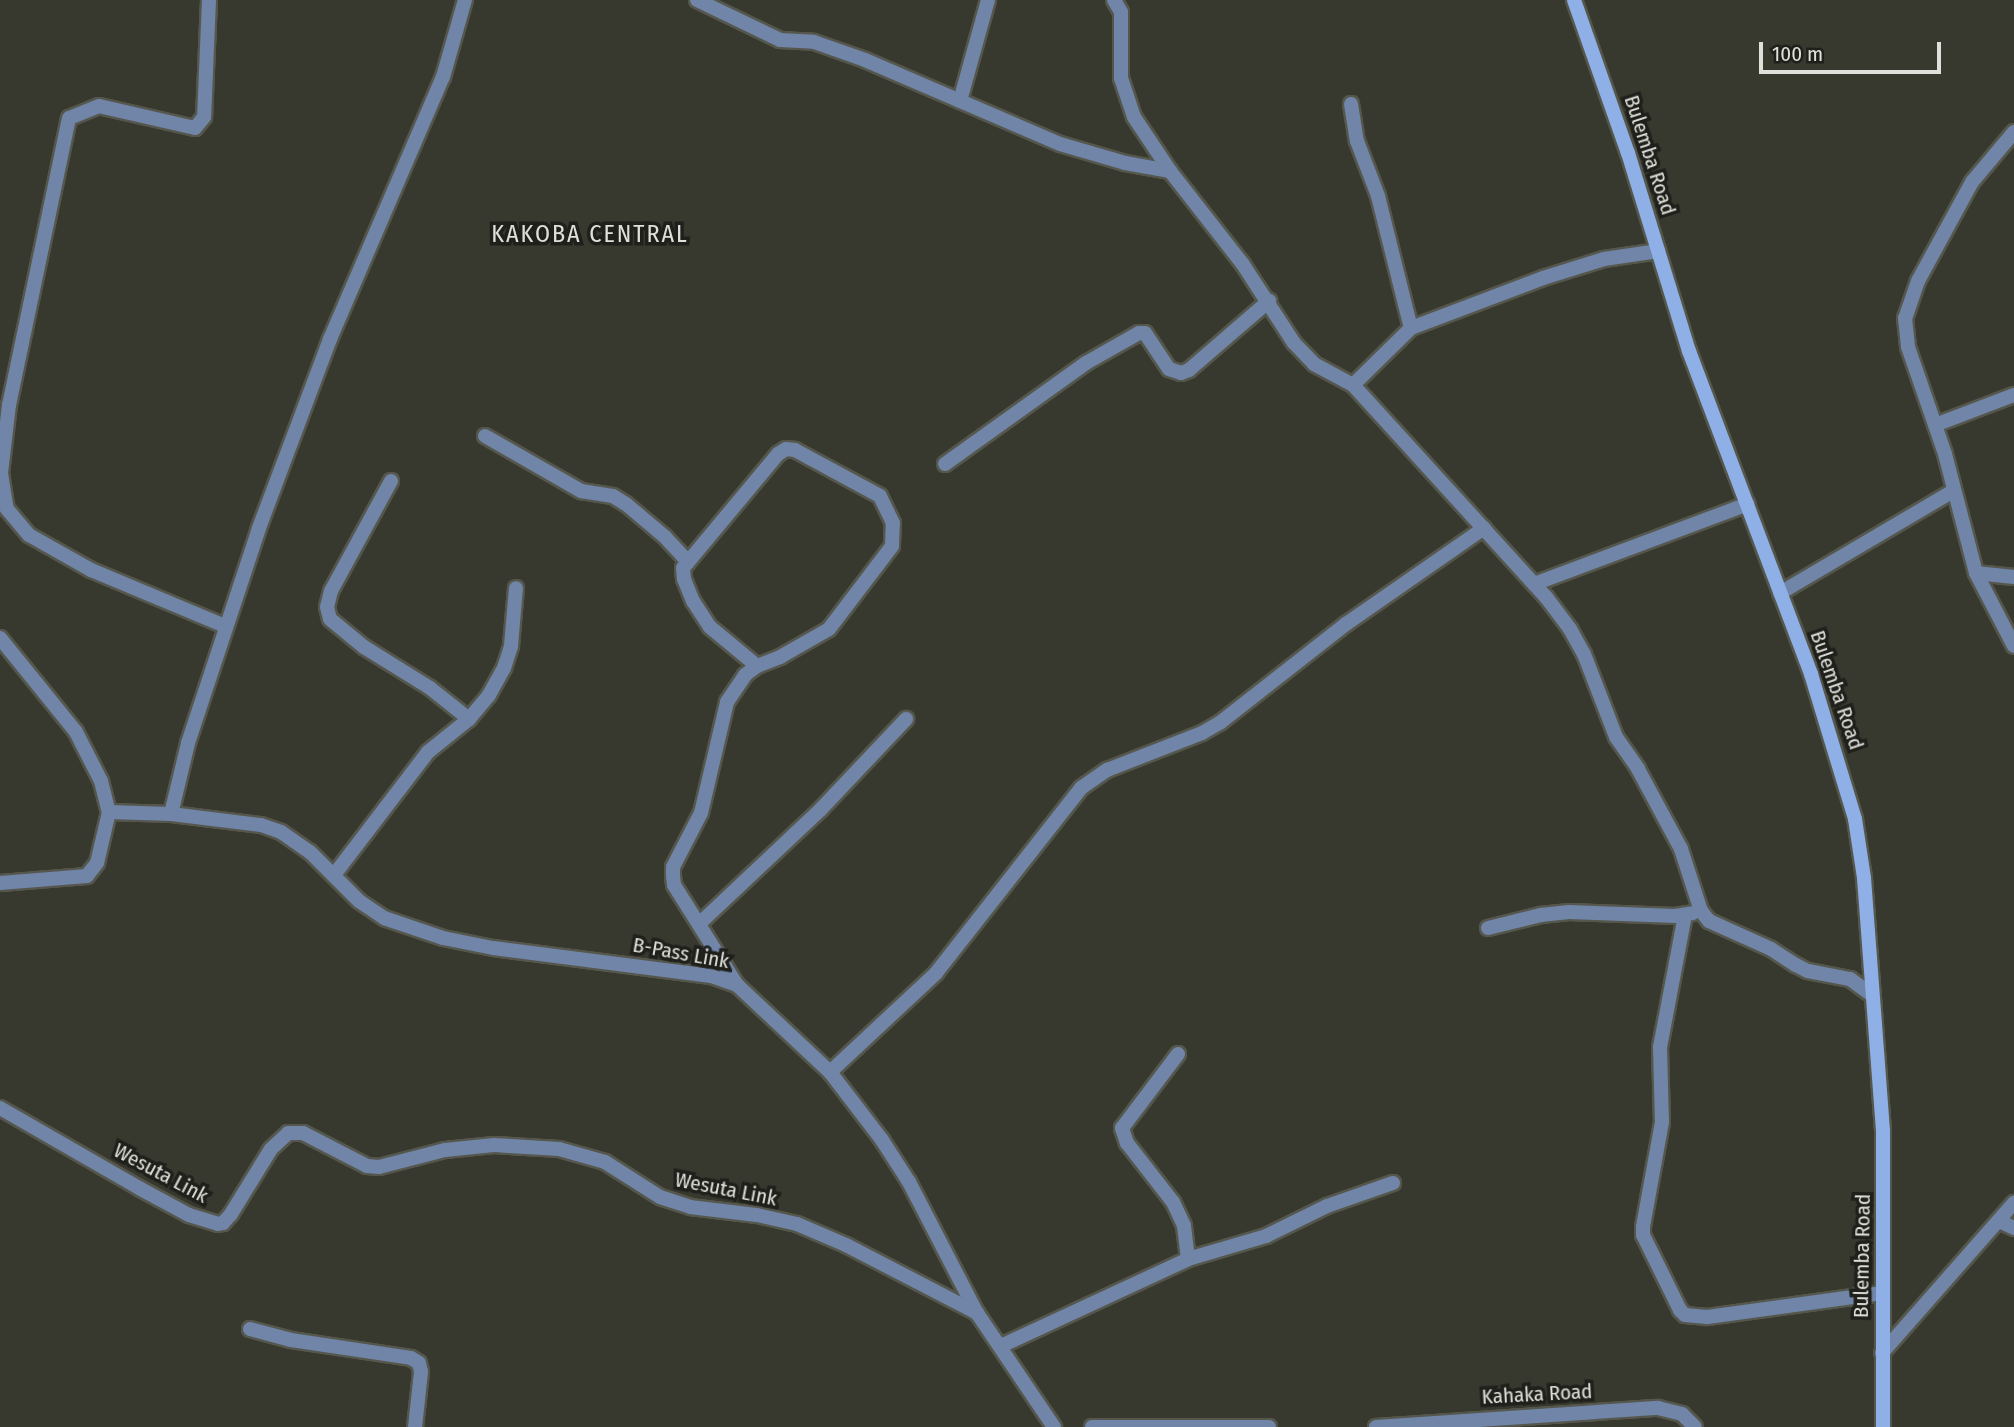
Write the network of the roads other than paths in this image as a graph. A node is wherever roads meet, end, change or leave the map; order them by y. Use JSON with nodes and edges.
{"nodes":[{"id":1,"x":209,"y":0,"type":"edge"},
{"id":2,"x":466,"y":0,"type":"edge"},
{"id":3,"x":697,"y":0,"type":"edge"},
{"id":4,"x":988,"y":0,"type":"edge"},
{"id":5,"x":1114,"y":0,"type":"edge"},
{"id":6,"x":1574,"y":0,"type":"edge"},
{"id":7,"x":960,"y":100,"type":"junction"},
{"id":8,"x":1351,"y":104,"type":"dead end"},
{"id":9,"x":2014,"y":132,"type":"edge"},
{"id":10,"x":1170,"y":171,"type":"junction"},
{"id":11,"x":1658,"y":251,"type":"junction"},
{"id":12,"x":1269,"y":301,"type":"junction"},
{"id":13,"x":1411,"y":328,"type":"junction"},
{"id":14,"x":1353,"y":384,"type":"junction"},
{"id":15,"x":2014,"y":395,"type":"edge"},
{"id":16,"x":1935,"y":425,"type":"junction"},
{"id":17,"x":485,"y":436,"type":"dead end"},
{"id":18,"x":945,"y":464,"type":"dead end"},
{"id":19,"x":391,"y":481,"type":"dead end"},
{"id":20,"x":1953,"y":491,"type":"junction"},
{"id":21,"x":1748,"y":504,"type":"junction"},
{"id":22,"x":1484,"y":528,"type":"junction"},
{"id":23,"x":688,"y":562,"type":"junction"},
{"id":24,"x":1976,"y":573,"type":"junction"},
{"id":25,"x":2014,"y":577,"type":"edge"},
{"id":26,"x":1534,"y":584,"type":"junction"},
{"id":27,"x":516,"y":589,"type":"dead end"},
{"id":28,"x":1780,"y":593,"type":"junction"},
{"id":29,"x":225,"y":626,"type":"junction"},
{"id":30,"x":0,"y":638,"type":"edge"},
{"id":31,"x":2014,"y":646,"type":"edge"},
{"id":32,"x":757,"y":666,"type":"junction"},
{"id":33,"x":469,"y":719,"type":"junction"},
{"id":34,"x":906,"y":719,"type":"dead end"},
{"id":35,"x":109,"y":812,"type":"junction"},
{"id":36,"x":170,"y":814,"type":"junction"},
{"id":37,"x":334,"y":875,"type":"junction"},
{"id":38,"x":0,"y":883,"type":"edge"},
{"id":39,"x":1701,"y":911,"type":"junction"},
{"id":40,"x":1685,"y":915,"type":"junction"},
{"id":41,"x":699,"y":924,"type":"junction"},
{"id":42,"x":1488,"y":928,"type":"dead end"},
{"id":43,"x":737,"y":985,"type":"junction"},
{"id":44,"x":1871,"y":994,"type":"junction"},
{"id":45,"x":1178,"y":1054,"type":"dead end"},
{"id":46,"x":830,"y":1072,"type":"junction"},
{"id":47,"x":0,"y":1108,"type":"edge"},
{"id":48,"x":1393,"y":1183,"type":"dead end"},
{"id":49,"x":2014,"y":1203,"type":"edge"},
{"id":50,"x":1999,"y":1221,"type":"junction"},
{"id":51,"x":2014,"y":1228,"type":"edge"},
{"id":52,"x":1188,"y":1259,"type":"junction"},
{"id":53,"x":1882,"y":1293,"type":"junction"},
{"id":54,"x":977,"y":1313,"type":"junction"},
{"id":55,"x":250,"y":1329,"type":"dead end"},
{"id":56,"x":1001,"y":1346,"type":"junction"},
{"id":57,"x":1882,"y":1353,"type":"junction"},
{"id":58,"x":415,"y":1427,"type":"edge"},
{"id":59,"x":1055,"y":1427,"type":"edge"},
{"id":60,"x":1092,"y":1427,"type":"edge"},
{"id":61,"x":1269,"y":1427,"type":"edge"},
{"id":62,"x":1376,"y":1427,"type":"edge"},
{"id":63,"x":1695,"y":1427,"type":"edge"},
{"id":64,"x":1883,"y":1427,"type":"edge"}],
"edges":[{"from":1,"to":29,"type":"street"},
{"from":2,"to":29,"type":"street"},
{"from":3,"to":7,"type":"street"},
{"from":4,"to":7,"type":"street"},
{"from":5,"to":10,"type":"street"},
{"from":6,"to":11,"type":"main road","name":"Bulemba Road"},
{"from":7,"to":10,"type":"street"},
{"from":8,"to":13,"type":"street"},
{"from":9,"to":16,"type":"street"},
{"from":10,"to":12,"type":"street"},
{"from":11,"to":13,"type":"street"},
{"from":11,"to":21,"type":"main road","name":"Bulemba Road"},
{"from":12,"to":14,"type":"street"},
{"from":12,"to":18,"type":"street"},
{"from":13,"to":14,"type":"street"},
{"from":14,"to":22,"type":"street"},
{"from":15,"to":16,"type":"street"},
{"from":16,"to":20,"type":"street"},
{"from":17,"to":23,"type":"street"},
{"from":19,"to":33,"type":"street"},
{"from":20,"to":24,"type":"street"},
{"from":20,"to":28,"type":"street"},
{"from":21,"to":26,"type":"street"},
{"from":21,"to":28,"type":"main road","name":"Bulemba Road"},
{"from":22,"to":26,"type":"street"},
{"from":22,"to":46,"type":"street"},
{"from":23,"to":32,"type":"street"},
{"from":23,"to":32,"type":"street"},
{"from":24,"to":25,"type":"street"},
{"from":24,"to":31,"type":"street"},
{"from":26,"to":39,"type":"street"},
{"from":27,"to":33,"type":"street"},
{"from":28,"to":44,"type":"main road","name":"Bulemba Road"},
{"from":29,"to":36,"type":"street"},
{"from":30,"to":35,"type":"street"},
{"from":32,"to":41,"type":"street"},
{"from":33,"to":37,"type":"street"},
{"from":34,"to":41,"type":"street"},
{"from":35,"to":36,"type":"street","name":"B-Pass Link"},
{"from":35,"to":38,"type":"street"},
{"from":36,"to":37,"type":"street","name":"B-Pass Link"},
{"from":37,"to":43,"type":"street","name":"B-Pass Link"},
{"from":39,"to":40,"type":"street"},
{"from":39,"to":44,"type":"street"},
{"from":40,"to":42,"type":"street"},
{"from":40,"to":53,"type":"street"},
{"from":41,"to":43,"type":"street"},
{"from":43,"to":46,"type":"street","name":"B-Pass Link"},
{"from":44,"to":53,"type":"main road","name":"Bulemba Road"},
{"from":45,"to":52,"type":"street"},
{"from":46,"to":54,"type":"street","name":"B-Pass Link"},
{"from":47,"to":54,"type":"street","name":"Wesuta Link"},
{"from":48,"to":52,"type":"street"},
{"from":49,"to":50,"type":"street"},
{"from":50,"to":51,"type":"street"},
{"from":50,"to":57,"type":"street"},
{"from":52,"to":56,"type":"street"},
{"from":53,"to":57,"type":"main road","name":"Bulemba Road"},
{"from":54,"to":56,"type":"street","name":"B-Pass Link"},
{"from":55,"to":58,"type":"street"},
{"from":56,"to":59,"type":"street","name":"B-Pass Link"},
{"from":57,"to":64,"type":"main road","name":"Bulemba Road"},
{"from":60,"to":61,"type":"street"},
{"from":62,"to":63,"type":"street","name":"Kahaka Road"}]}
